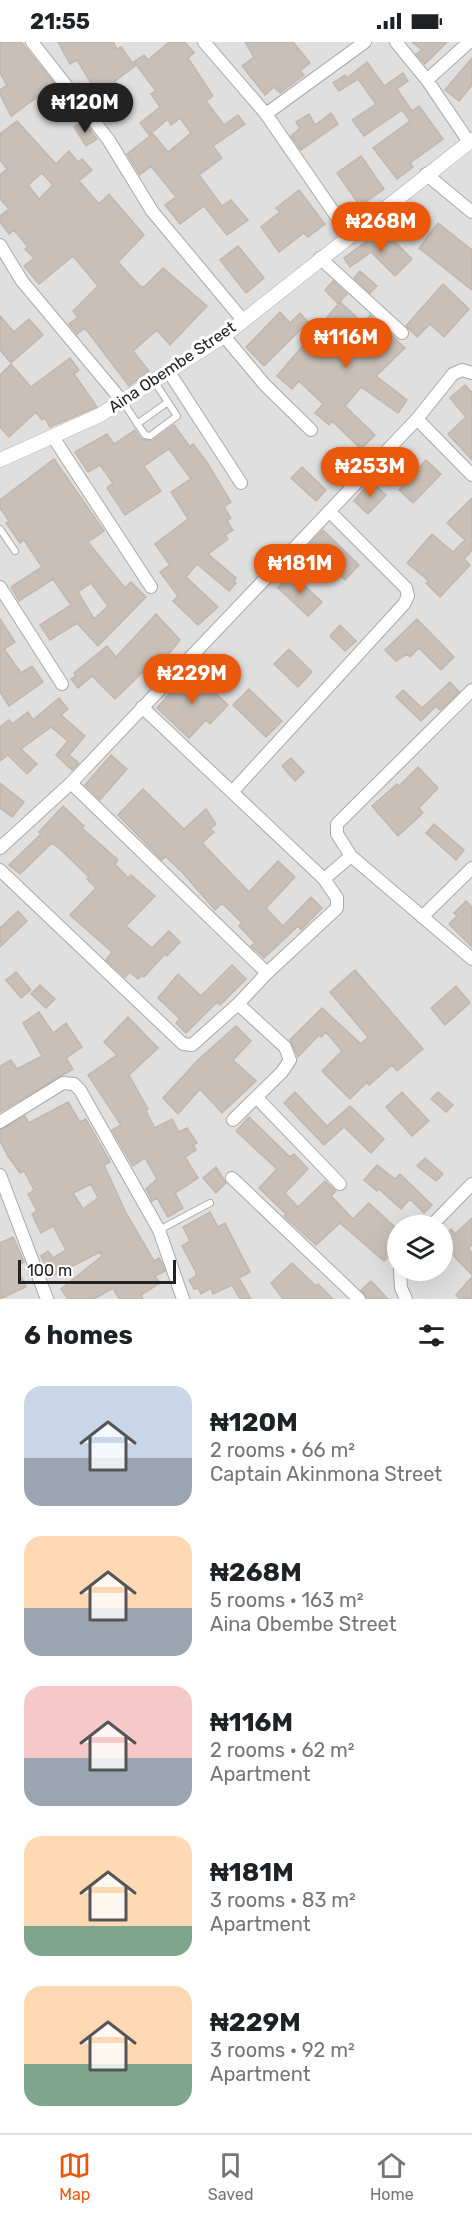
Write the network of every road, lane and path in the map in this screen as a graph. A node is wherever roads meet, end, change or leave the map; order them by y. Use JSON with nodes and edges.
{"nodes":[{"id":1,"x":32,"y":42,"type":"edge"},
{"id":2,"x":204,"y":42,"type":"edge"},
{"id":3,"x":365,"y":42,"type":"edge"},
{"id":4,"x":396,"y":42,"type":"edge"},
{"id":5,"x":469,"y":42,"type":"edge"},
{"id":6,"x":427,"y":80,"type":"junction"},
{"id":7,"x":266,"y":114,"type":"junction"},
{"id":8,"x":470,"y":141,"type":"edge"},
{"id":9,"x":426,"y":174,"type":"junction"},
{"id":10,"x":472,"y":212,"type":"edge"},
{"id":11,"x":350,"y":236,"type":"junction"},
{"id":12,"x":0,"y":245,"type":"edge"},
{"id":13,"x":320,"y":258,"type":"junction"},
{"id":14,"x":242,"y":319,"type":"junction"},
{"id":15,"x":402,"y":333,"type":"dead end"},
{"id":16,"x":224,"y":336,"type":"junction"},
{"id":17,"x":169,"y":372,"type":"junction"},
{"id":18,"x":472,"y":373,"type":"edge"},
{"id":19,"x":154,"y":381,"type":"junction"},
{"id":20,"x":123,"y":402,"type":"junction"},
{"id":21,"x":168,"y":402,"type":"junction"},
{"id":22,"x":417,"y":419,"type":"junction"},
{"id":23,"x":137,"y":424,"type":"junction"},
{"id":24,"x":311,"y":430,"type":"dead end"},
{"id":25,"x":53,"y":437,"type":"junction"},
{"id":26,"x":0,"y":460,"type":"edge"},
{"id":27,"x":472,"y":475,"type":"edge"},
{"id":28,"x":241,"y":483,"type":"dead end"},
{"id":29,"x":329,"y":511,"type":"junction"},
{"id":30,"x":0,"y":529,"type":"edge"},
{"id":31,"x":15,"y":551,"type":"dead end"},
{"id":32,"x":0,"y":587,"type":"edge"},
{"id":33,"x":151,"y":587,"type":"dead end"},
{"id":34,"x":62,"y":684,"type":"dead end"},
{"id":35,"x":472,"y":690,"type":"edge"},
{"id":36,"x":142,"y":707,"type":"junction"},
{"id":37,"x":71,"y":783,"type":"junction"},
{"id":38,"x":233,"y":791,"type":"junction"},
{"id":39,"x":0,"y":848,"type":"edge"},
{"id":40,"x":351,"y":856,"type":"junction"},
{"id":41,"x":472,"y":868,"type":"edge"},
{"id":42,"x":0,"y":870,"type":"edge"},
{"id":43,"x":324,"y":879,"type":"junction"},
{"id":44,"x":422,"y":917,"type":"junction"},
{"id":45,"x":472,"y":959,"type":"edge"},
{"id":46,"x":267,"y":973,"type":"junction"},
{"id":47,"x":238,"y":1004,"type":"junction"},
{"id":48,"x":257,"y":1098,"type":"junction"},
{"id":49,"x":233,"y":1120,"type":"dead end"},
{"id":50,"x":0,"y":1122,"type":"edge"},
{"id":51,"x":0,"y":1174,"type":"edge"},
{"id":52,"x":232,"y":1178,"type":"dead end"},
{"id":53,"x":340,"y":1184,"type":"dead end"},
{"id":54,"x":472,"y":1184,"type":"edge"},
{"id":55,"x":210,"y":1203,"type":"dead end"},
{"id":56,"x":442,"y":1215,"type":"edge"},
{"id":57,"x":159,"y":1230,"type":"junction"},
{"id":58,"x":401,"y":1281,"type":"edge"},
{"id":59,"x":47,"y":1299,"type":"edge"},
{"id":60,"x":183,"y":1299,"type":"edge"},
{"id":61,"x":358,"y":1299,"type":"edge"},
{"id":62,"x":406,"y":1299,"type":"edge"}],
"edges":[{"from":1,"to":14,"type":"street"},
{"from":2,"to":7,"type":"street"},
{"from":3,"to":7,"type":"street"},
{"from":4,"to":6,"type":"street"},
{"from":5,"to":6,"type":"street"},
{"from":6,"to":8,"type":"street"},
{"from":7,"to":11,"type":"street"},
{"from":8,"to":9,"type":"street","name":"Aina Obembe Street"},
{"from":9,"to":10,"type":"street"},
{"from":9,"to":11,"type":"street","name":"Aina Obembe Street"},
{"from":11,"to":13,"type":"street","name":"Aina Obembe Street"},
{"from":12,"to":20,"type":"street"},
{"from":13,"to":14,"type":"street","name":"Aina Obembe Street"},
{"from":13,"to":15,"type":"street"},
{"from":14,"to":16,"type":"street","name":"Aina Obembe Street"},
{"from":16,"to":17,"type":"street","name":"Aina Obembe Street"},
{"from":16,"to":24,"type":"street"},
{"from":17,"to":19,"type":"street","name":"Aina Obembe Street"},
{"from":17,"to":28,"type":"street"},
{"from":18,"to":22,"type":"street"},
{"from":19,"to":20,"type":"street","name":"Aina Obembe Street"},
{"from":19,"to":21,"type":"lane"},
{"from":20,"to":23,"type":"lane"},
{"from":20,"to":25,"type":"street","name":"Aina Obembe Street"},
{"from":21,"to":23,"type":"lane"},
{"from":21,"to":23,"type":"lane"},
{"from":22,"to":27,"type":"street"},
{"from":22,"to":29,"type":"street"},
{"from":25,"to":26,"type":"street","name":"Aina Obembe Street"},
{"from":25,"to":33,"type":"street"},
{"from":29,"to":36,"type":"street"},
{"from":29,"to":38,"type":"street"},
{"from":30,"to":31,"type":"lane"},
{"from":32,"to":34,"type":"street"},
{"from":35,"to":40,"type":"street"},
{"from":36,"to":37,"type":"street"},
{"from":36,"to":38,"type":"street"},
{"from":37,"to":39,"type":"street"},
{"from":37,"to":46,"type":"street"},
{"from":38,"to":43,"type":"street"},
{"from":40,"to":43,"type":"street"},
{"from":40,"to":44,"type":"street"},
{"from":41,"to":44,"type":"street"},
{"from":42,"to":47,"type":"street"},
{"from":43,"to":46,"type":"street"},
{"from":44,"to":45,"type":"street"},
{"from":46,"to":47,"type":"street"},
{"from":47,"to":48,"type":"street"},
{"from":48,"to":49,"type":"street"},
{"from":48,"to":53,"type":"street"},
{"from":50,"to":57,"type":"street"},
{"from":51,"to":59,"type":"street"},
{"from":52,"to":61,"type":"street"},
{"from":54,"to":56,"type":"street"},
{"from":55,"to":57,"type":"lane"},
{"from":57,"to":60,"type":"street"},
{"from":58,"to":62,"type":"street"}]}
